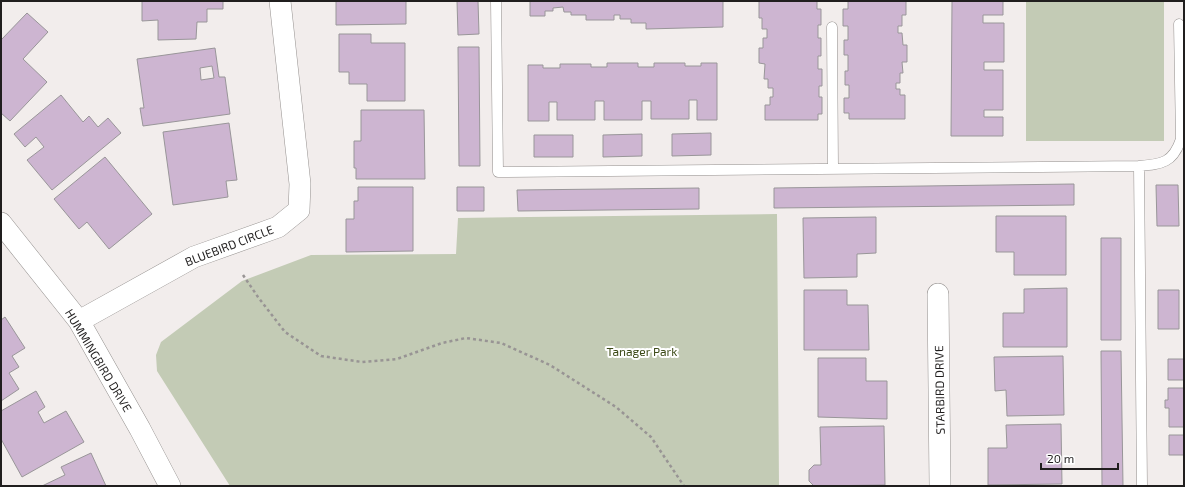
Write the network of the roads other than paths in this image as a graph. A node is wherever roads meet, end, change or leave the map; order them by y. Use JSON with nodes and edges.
{"nodes":[{"id":1,"x":280,"y":1,"type":"edge"},
{"id":2,"x":496,"y":1,"type":"edge"},
{"id":3,"x":1178,"y":24,"type":"dead end"},
{"id":4,"x":832,"y":26,"type":"dead end"},
{"id":5,"x":1182,"y":58,"type":"edge"},
{"id":6,"x":1139,"y":166,"type":"junction"},
{"id":7,"x":833,"y":169,"type":"junction"},
{"id":8,"x":1,"y":223,"type":"edge"},
{"id":9,"x":938,"y":294,"type":"dead end"},
{"id":10,"x":79,"y":321,"type":"junction"},
{"id":11,"x":170,"y":486,"type":"edge"},
{"id":12,"x":940,"y":486,"type":"edge"},
{"id":13,"x":1142,"y":486,"type":"edge"}],
"edges":[{"from":1,"to":10,"type":"street","name":"BLUEBIRD CIRCLE"},
{"from":2,"to":7,"type":"lane"},
{"from":3,"to":5,"type":"lane"},
{"from":4,"to":7,"type":"lane"},
{"from":5,"to":6,"type":"lane"},
{"from":6,"to":7,"type":"lane"},
{"from":6,"to":13,"type":"lane"},
{"from":8,"to":10,"type":"street","name":"HUMMINGBIRD DRIVE"},
{"from":9,"to":12,"type":"street","name":"STARBIRD DRIVE"},
{"from":10,"to":11,"type":"street","name":"HUMMINGBIRD DRIVE"}]}
